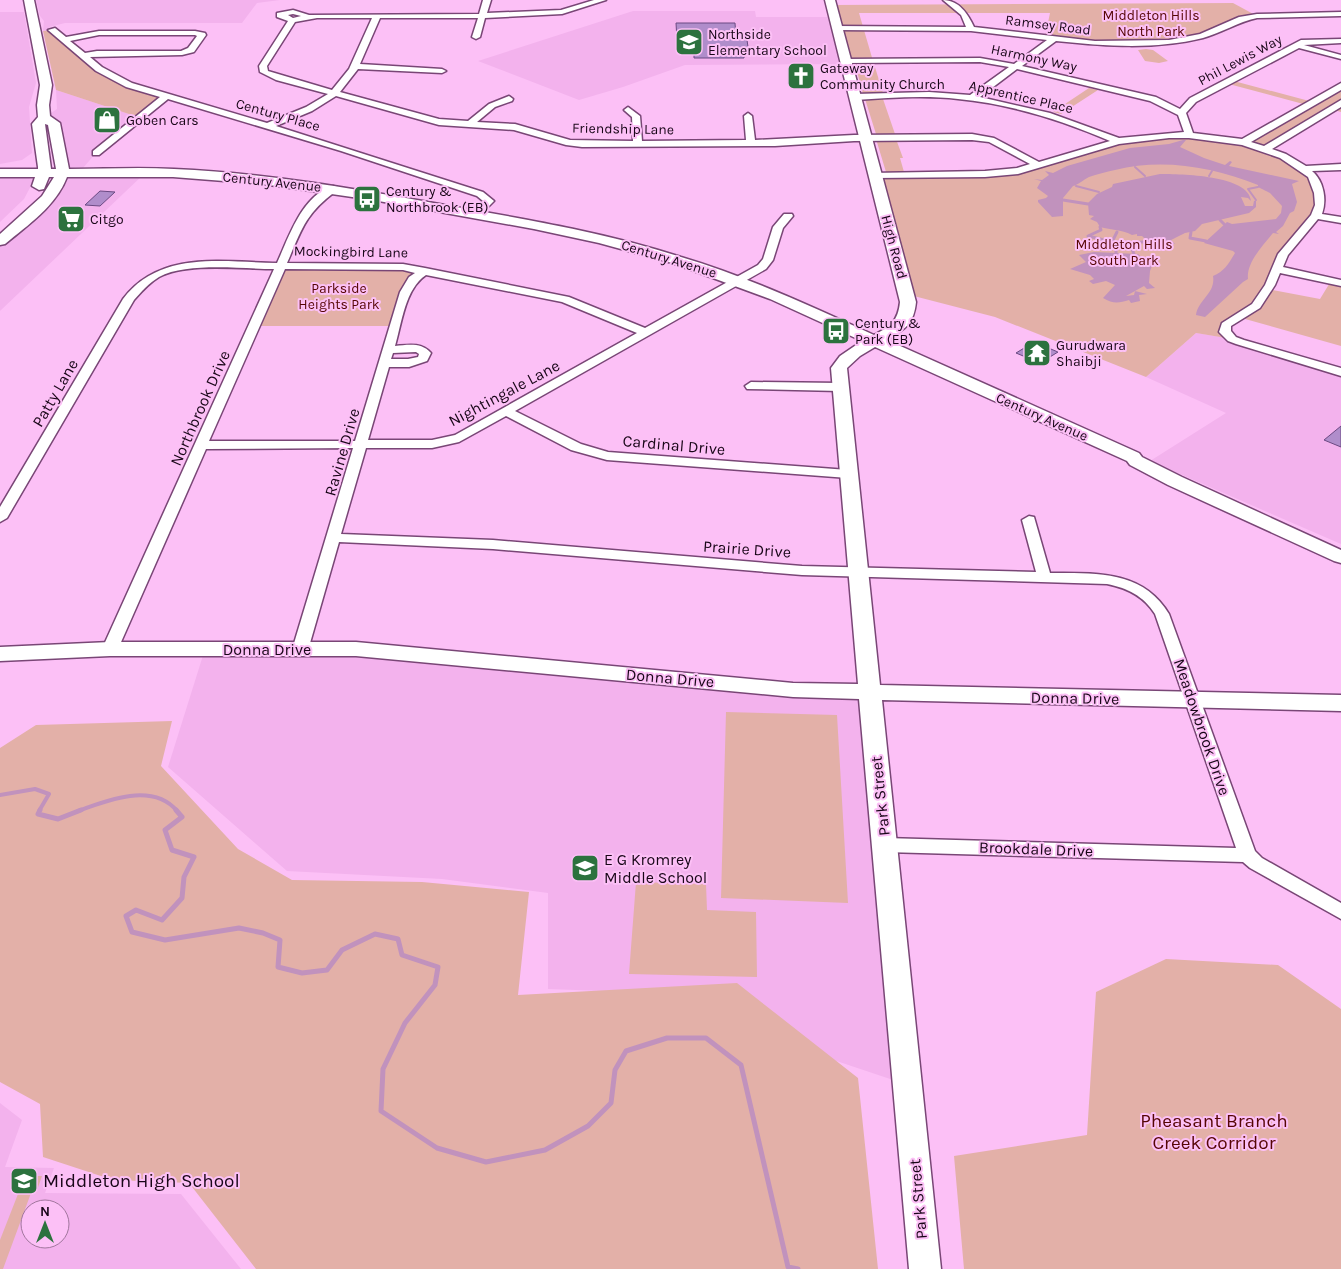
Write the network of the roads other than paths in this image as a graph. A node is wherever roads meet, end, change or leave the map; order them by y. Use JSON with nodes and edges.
{"nodes":[{"id":1,"x":29,"y":0,"type":"edge"},
{"id":2,"x":487,"y":0,"type":"edge"},
{"id":3,"x":578,"y":0,"type":"edge"},
{"id":4,"x":602,"y":0,"type":"edge"},
{"id":5,"x":830,"y":0,"type":"edge"},
{"id":6,"x":947,"y":0,"type":"edge"},
{"id":7,"x":588,"y":4,"type":"junction"},
{"id":8,"x":1341,"y":14,"type":"edge"},
{"id":9,"x":308,"y":16,"type":"junction"},
{"id":10,"x":377,"y":16,"type":"junction"},
{"id":11,"x":483,"y":16,"type":"junction"},
{"id":12,"x":292,"y":20,"type":"junction"},
{"id":13,"x":837,"y":28,"type":"junction"},
{"id":14,"x":971,"y":29,"type":"junction"},
{"id":15,"x":52,"y":30,"type":"dead end"},
{"id":16,"x":476,"y":37,"type":"dead end"},
{"id":17,"x":1055,"y":38,"type":"junction"},
{"id":18,"x":64,"y":40,"type":"junction"},
{"id":19,"x":1341,"y":42,"type":"edge"},
{"id":20,"x":1296,"y":46,"type":"junction"},
{"id":21,"x":82,"y":56,"type":"junction"},
{"id":22,"x":1341,"y":57,"type":"edge"},
{"id":23,"x":846,"y":62,"type":"junction"},
{"id":24,"x":355,"y":66,"type":"junction"},
{"id":25,"x":1016,"y":66,"type":"junction"},
{"id":26,"x":442,"y":71,"type":"dead end"},
{"id":27,"x":1341,"y":86,"type":"edge"},
{"id":28,"x":334,"y":93,"type":"junction"},
{"id":29,"x":165,"y":97,"type":"junction"},
{"id":30,"x":855,"y":97,"type":"junction"},
{"id":31,"x":972,"y":98,"type":"junction"},
{"id":32,"x":509,"y":99,"type":"dead end"},
{"id":33,"x":1152,"y":99,"type":"junction"},
{"id":34,"x":1193,"y":100,"type":"junction"},
{"id":35,"x":1341,"y":103,"type":"edge"},
{"id":36,"x":628,"y":110,"type":"dead end"},
{"id":37,"x":1181,"y":113,"type":"junction"},
{"id":38,"x":748,"y":116,"type":"dead end"},
{"id":39,"x":44,"y":118,"type":"junction"},
{"id":40,"x":469,"y":125,"type":"junction"},
{"id":41,"x":268,"y":126,"type":"junction"},
{"id":42,"x":1188,"y":135,"type":"junction"},
{"id":43,"x":865,"y":137,"type":"junction"},
{"id":44,"x":1118,"y":141,"type":"junction"},
{"id":45,"x":1244,"y":142,"type":"junction"},
{"id":46,"x":751,"y":143,"type":"junction"},
{"id":47,"x":638,"y":144,"type":"junction"},
{"id":48,"x":1266,"y":149,"type":"junction"},
{"id":49,"x":42,"y":150,"type":"junction"},
{"id":50,"x":96,"y":153,"type":"dead end"},
{"id":51,"x":1037,"y":164,"type":"junction"},
{"id":52,"x":1341,"y":166,"type":"edge"},
{"id":53,"x":2,"y":169,"type":"edge"},
{"id":54,"x":1305,"y":169,"type":"junction"},
{"id":55,"x":45,"y":171,"type":"junction"},
{"id":56,"x":63,"y":171,"type":"junction"},
{"id":57,"x":875,"y":175,"type":"junction"},
{"id":58,"x":333,"y":189,"type":"junction"},
{"id":59,"x":476,"y":214,"type":"junction"},
{"id":60,"x":788,"y":216,"type":"dead end"},
{"id":61,"x":1316,"y":216,"type":"junction"},
{"id":62,"x":1341,"y":220,"type":"edge"},
{"id":63,"x":0,"y":228,"type":"edge"},
{"id":64,"x":0,"y":241,"type":"edge"},
{"id":65,"x":280,"y":266,"type":"junction"},
{"id":66,"x":1276,"y":269,"type":"junction"},
{"id":67,"x":425,"y":271,"type":"junction"},
{"id":68,"x":738,"y":281,"type":"junction"},
{"id":69,"x":1341,"y":283,"type":"edge"},
{"id":70,"x":140,"y":286,"type":"joint"},
{"id":71,"x":646,"y":333,"type":"junction"},
{"id":72,"x":873,"y":340,"type":"junction"},
{"id":73,"x":388,"y":350,"type":"junction"},
{"id":74,"x":384,"y":363,"type":"junction"},
{"id":75,"x":1341,"y":372,"type":"edge"},
{"id":76,"x":752,"y":386,"type":"dead end"},
{"id":77,"x":840,"y":387,"type":"junction"},
{"id":78,"x":507,"y":412,"type":"junction"},
{"id":79,"x":202,"y":445,"type":"junction"},
{"id":80,"x":361,"y":445,"type":"junction"},
{"id":81,"x":1133,"y":457,"type":"junction"},
{"id":82,"x":848,"y":474,"type":"junction"},
{"id":83,"x":0,"y":518,"type":"edge"},
{"id":84,"x":1029,"y":520,"type":"dead end"},
{"id":85,"x":333,"y":538,"type":"junction"},
{"id":86,"x":1341,"y":544,"type":"edge"},
{"id":87,"x":1341,"y":557,"type":"edge"},
{"id":88,"x":858,"y":572,"type":"junction"},
{"id":89,"x":1044,"y":576,"type":"junction"},
{"id":90,"x":1154,"y":601,"type":"joint"},
{"id":91,"x":110,"y":649,"type":"junction"},
{"id":92,"x":300,"y":650,"type":"junction"},
{"id":93,"x":0,"y":654,"type":"edge"},
{"id":94,"x":870,"y":693,"type":"junction"},
{"id":95,"x":1192,"y":701,"type":"junction"},
{"id":96,"x":1341,"y":703,"type":"edge"},
{"id":97,"x":885,"y":845,"type":"junction"},
{"id":98,"x":1247,"y":855,"type":"junction"},
{"id":99,"x":1341,"y":912,"type":"edge"},
{"id":100,"x":925,"y":1269,"type":"edge"}],
"edges":[{"from":1,"to":39,"type":"street"},
{"from":2,"to":11,"type":"street"},
{"from":3,"to":7,"type":"street"},
{"from":4,"to":7,"type":"street"},
{"from":5,"to":13,"type":"street","name":"High Road"},
{"from":6,"to":14,"type":"street"},
{"from":7,"to":11,"type":"street"},
{"from":8,"to":17,"type":"street","name":"Ramsey Road"},
{"from":9,"to":10,"type":"street"},
{"from":9,"to":12,"type":"street"},
{"from":9,"to":12,"type":"street"},
{"from":10,"to":11,"type":"street"},
{"from":10,"to":24,"type":"street"},
{"from":11,"to":16,"type":"street"},
{"from":12,"to":28,"type":"street","name":"Friendship Lane"},
{"from":13,"to":14,"type":"street","name":"Ramsey Road"},
{"from":13,"to":23,"type":"street","name":"High Road"},
{"from":14,"to":17,"type":"street","name":"Ramsey Road"},
{"from":15,"to":18,"type":"street","name":"Century Place"},
{"from":17,"to":25,"type":"street"},
{"from":18,"to":21,"type":"street","name":"Century Place"},
{"from":18,"to":21,"type":"street"},
{"from":19,"to":20,"type":"street","name":"Phil Lewis Way"},
{"from":20,"to":22,"type":"street"},
{"from":20,"to":34,"type":"street","name":"Phil Lewis Way"},
{"from":21,"to":29,"type":"street","name":"Century Place"},
{"from":23,"to":25,"type":"street","name":"Harmony Way"},
{"from":23,"to":30,"type":"street","name":"High Road"},
{"from":24,"to":26,"type":"street"},
{"from":24,"to":28,"type":"street"},
{"from":25,"to":31,"type":"street"},
{"from":25,"to":33,"type":"street","name":"Harmony Way"},
{"from":27,"to":45,"type":"street"},
{"from":28,"to":40,"type":"street","name":"Friendship Lane"},
{"from":28,"to":41,"type":"street"},
{"from":29,"to":41,"type":"street","name":"Century Place"},
{"from":29,"to":50,"type":"street"},
{"from":30,"to":31,"type":"street","name":"Apprentice Place"},
{"from":30,"to":43,"type":"street","name":"High Road"},
{"from":31,"to":44,"type":"street","name":"Apprentice Place"},
{"from":32,"to":40,"type":"street"},
{"from":33,"to":34,"type":"street"},
{"from":33,"to":37,"type":"street","name":"Harmony Way"},
{"from":34,"to":37,"type":"street","name":"Phil Lewis Way"},
{"from":35,"to":48,"type":"street"},
{"from":36,"to":47,"type":"street"},
{"from":37,"to":42,"type":"street"},
{"from":38,"to":46,"type":"street"},
{"from":39,"to":49,"type":"street"},
{"from":39,"to":56,"type":"street"},
{"from":40,"to":47,"type":"street","name":"Friendship Lane"},
{"from":41,"to":59,"type":"street","name":"Century Place"},
{"from":42,"to":44,"type":"street"},
{"from":42,"to":45,"type":"street"},
{"from":43,"to":46,"type":"street","name":"Friendship Lane"},
{"from":43,"to":51,"type":"street"},
{"from":43,"to":57,"type":"street","name":"High Road"},
{"from":44,"to":51,"type":"street"},
{"from":45,"to":48,"type":"street"},
{"from":46,"to":47,"type":"street","name":"Friendship Lane"},
{"from":48,"to":54,"type":"street"},
{"from":49,"to":53,"type":"street"},
{"from":49,"to":55,"type":"street"},
{"from":51,"to":57,"type":"street"},
{"from":52,"to":54,"type":"street"},
{"from":53,"to":55,"type":"street","name":"Century Avenue"},
{"from":54,"to":61,"type":"street"},
{"from":55,"to":56,"type":"street","name":"Century Avenue"},
{"from":55,"to":63,"type":"street"},
{"from":56,"to":58,"type":"street","name":"Century Avenue"},
{"from":56,"to":64,"type":"street"},
{"from":57,"to":72,"type":"street","name":"High Road"},
{"from":58,"to":59,"type":"street","name":"Century Avenue"},
{"from":58,"to":65,"type":"street","name":"Northbrook Drive"},
{"from":59,"to":68,"type":"street","name":"Century Avenue"},
{"from":60,"to":68,"type":"street","name":"Nightingale Lane"},
{"from":61,"to":62,"type":"street"},
{"from":61,"to":66,"type":"street"},
{"from":65,"to":67,"type":"street","name":"Mockingbird Lane"},
{"from":65,"to":70,"type":"street","name":"Mockingbird Lane"},
{"from":65,"to":79,"type":"street","name":"Northbrook Drive"},
{"from":66,"to":69,"type":"street"},
{"from":66,"to":75,"type":"street"},
{"from":67,"to":71,"type":"street","name":"Mockingbird Lane"},
{"from":67,"to":73,"type":"street","name":"Ravine Drive"},
{"from":68,"to":71,"type":"street","name":"Nightingale Lane"},
{"from":68,"to":72,"type":"street","name":"Century Avenue"},
{"from":70,"to":83,"type":"street","name":"Patty Lane"},
{"from":71,"to":78,"type":"street","name":"Nightingale Lane"},
{"from":72,"to":77,"type":"street","name":"Park Street"},
{"from":72,"to":81,"type":"street","name":"Century Avenue"},
{"from":73,"to":74,"type":"street","name":"Ravine Drive"},
{"from":73,"to":74,"type":"street"},
{"from":74,"to":80,"type":"street","name":"Ravine Drive"},
{"from":76,"to":77,"type":"street"},
{"from":77,"to":82,"type":"street","name":"Park Street"},
{"from":78,"to":80,"type":"street","name":"Nightingale Lane"},
{"from":78,"to":82,"type":"street","name":"Cardinal Drive"},
{"from":79,"to":80,"type":"street","name":"Nightingale Lane"},
{"from":79,"to":91,"type":"street","name":"Northbrook Drive"},
{"from":80,"to":85,"type":"street","name":"Ravine Drive"},
{"from":81,"to":86,"type":"street","name":"Century Avenue"},
{"from":81,"to":87,"type":"street","name":"Century Avenue"},
{"from":82,"to":88,"type":"street","name":"Park Street"},
{"from":84,"to":89,"type":"street"},
{"from":85,"to":88,"type":"street","name":"Prairie Drive"},
{"from":85,"to":92,"type":"street","name":"Ravine Drive"},
{"from":88,"to":89,"type":"street","name":"Prairie Drive"},
{"from":88,"to":94,"type":"street","name":"Park Street"},
{"from":89,"to":90,"type":"street","name":"Prairie Drive"},
{"from":90,"to":95,"type":"street","name":"Meadowbrook Drive"},
{"from":91,"to":92,"type":"street","name":"Donna Drive"},
{"from":91,"to":93,"type":"street","name":"Donna Drive"},
{"from":92,"to":94,"type":"street","name":"Donna Drive"},
{"from":94,"to":95,"type":"street","name":"Donna Drive"},
{"from":94,"to":97,"type":"street","name":"Park Street"},
{"from":95,"to":96,"type":"street","name":"Donna Drive"},
{"from":95,"to":98,"type":"street","name":"Meadowbrook Drive"},
{"from":97,"to":98,"type":"street","name":"Brookdale Drive"},
{"from":97,"to":100,"type":"street","name":"Park Street"},
{"from":98,"to":99,"type":"street"}]}
